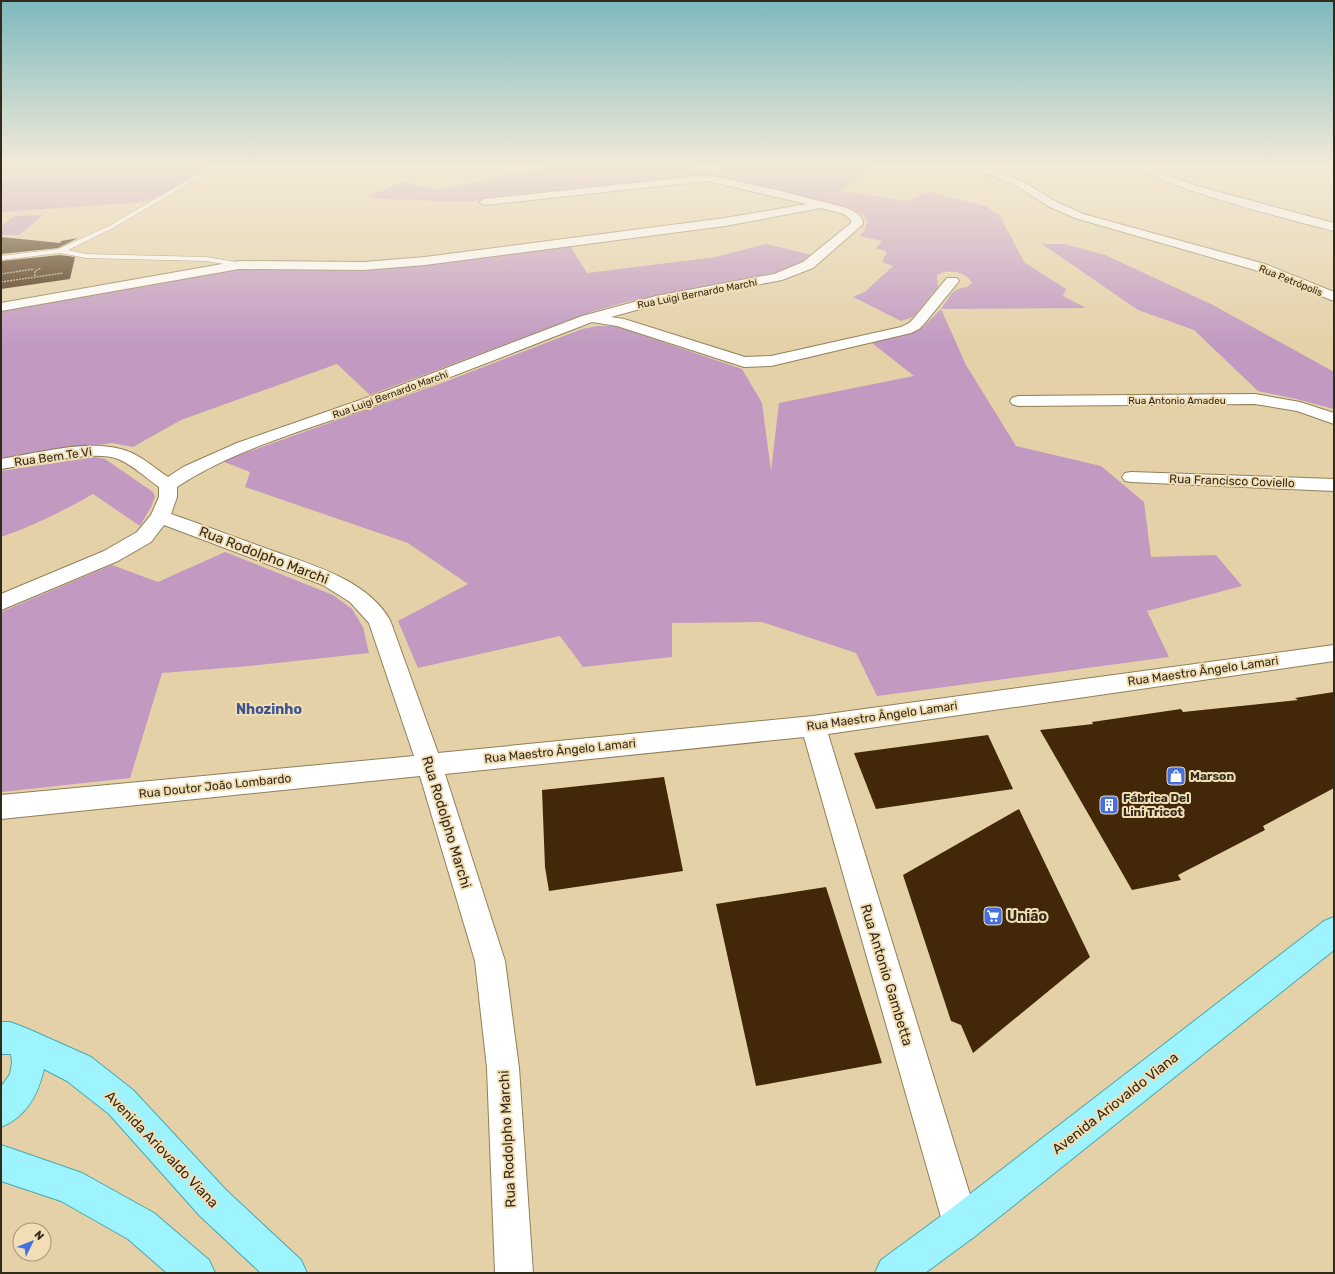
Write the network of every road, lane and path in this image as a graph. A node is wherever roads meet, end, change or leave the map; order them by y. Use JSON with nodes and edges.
{"nodes":[{"id":1,"x":112,"y":226,"type":"edge"},
{"id":2,"x":691,"y":226,"type":"edge"},
{"id":3,"x":854,"y":226,"type":"edge"},
{"id":4,"x":1115,"y":226,"type":"edge"},
{"id":5,"x":60,"y":251,"type":"junction"},
{"id":6,"x":1,"y":258,"type":"edge"},
{"id":7,"x":238,"y":266,"type":"junction"},
{"id":8,"x":63,"y":273,"type":"dead end"},
{"id":9,"x":1,"y":274,"type":"edge"},
{"id":10,"x":37,"y":277,"type":"junction"},
{"id":11,"x":952,"y":281,"type":"dead end"},
{"id":12,"x":1,"y":282,"type":"edge"},
{"id":13,"x":1334,"y":297,"type":"edge"},
{"id":14,"x":656,"y":300,"type":"junction"},
{"id":15,"x":1,"y":307,"type":"edge"},
{"id":16,"x":587,"y":319,"type":"junction"},
{"id":17,"x":647,"y":330,"type":"junction"},
{"id":18,"x":1018,"y":400,"type":"dead end"},
{"id":19,"x":1334,"y":419,"type":"edge"},
{"id":20,"x":1,"y":464,"type":"edge"},
{"id":21,"x":1131,"y":477,"type":"dead end"},
{"id":22,"x":168,"y":485,"type":"junction"},
{"id":23,"x":1334,"y":485,"type":"edge"},
{"id":24,"x":160,"y":517,"type":"junction"},
{"id":25,"x":1,"y":602,"type":"edge"},
{"id":26,"x":1334,"y":653,"type":"edge"},
{"id":27,"x":813,"y":726,"type":"junction"},
{"id":28,"x":429,"y":764,"type":"junction"},
{"id":29,"x":1,"y":806,"type":"edge"},
{"id":30,"x":1334,"y":930,"type":"edge"},
{"id":31,"x":13,"y":1041,"type":"edge"},
{"id":32,"x":1,"y":1110,"type":"edge"},
{"id":33,"x":1,"y":1163,"type":"edge"},
{"id":34,"x":961,"y":1224,"type":"junction"},
{"id":35,"x":196,"y":1273,"type":"edge"},
{"id":36,"x":288,"y":1273,"type":"edge"},
{"id":37,"x":514,"y":1273,"type":"edge"},
{"id":38,"x":894,"y":1273,"type":"edge"}],
"edges":[{"from":1,"to":5,"type":"lane"},
{"from":2,"to":7,"type":"street"},
{"from":3,"to":14,"type":"street","name":"Rua Luigi Bernardo Marchi"},
{"from":4,"to":13,"type":"street","name":"Rua Petrópolis"},
{"from":5,"to":6,"type":"lane"},
{"from":5,"to":7,"type":"lane"},
{"from":7,"to":15,"type":"street"},
{"from":8,"to":10,"type":"path"},
{"from":9,"to":10,"type":"path"},
{"from":10,"to":12,"type":"path"},
{"from":11,"to":17,"type":"street"},
{"from":14,"to":16,"type":"street","name":"Rua Luigi Bernardo Marchi"},
{"from":14,"to":17,"type":"street"},
{"from":16,"to":17,"type":"street"},
{"from":16,"to":22,"type":"street","name":"Rua Luigi Bernardo Marchi"},
{"from":18,"to":19,"type":"street","name":"Rua Antonio Amadeu"},
{"from":20,"to":22,"type":"street","name":"Rua Bem Te Vi"},
{"from":21,"to":23,"type":"street","name":"Rua Francisco Coviello"},
{"from":22,"to":24,"type":"street"},
{"from":24,"to":25,"type":"street"},
{"from":24,"to":28,"type":"street","name":"Rua Rodolpho Marchi"},
{"from":26,"to":27,"type":"street","name":"Rua Maestro Ângelo Lamari"},
{"from":27,"to":28,"type":"street","name":"Rua Maestro Ângelo Lamari"},
{"from":27,"to":34,"type":"street","name":"Rua Antonio Gambetta"},
{"from":28,"to":29,"type":"street","name":"Rua Doutor João Lombardo"},
{"from":28,"to":37,"type":"street","name":"Rua Rodolpho Marchi"},
{"from":30,"to":34,"type":"main road","name":"Avenida Ariovaldo Viana"},
{"from":31,"to":32,"type":"main road"},
{"from":31,"to":36,"type":"main road","name":"Avenida Ariovaldo Viana"},
{"from":33,"to":35,"type":"main road"},
{"from":34,"to":38,"type":"main road","name":"Avenida Ariovaldo Viana"}]}
